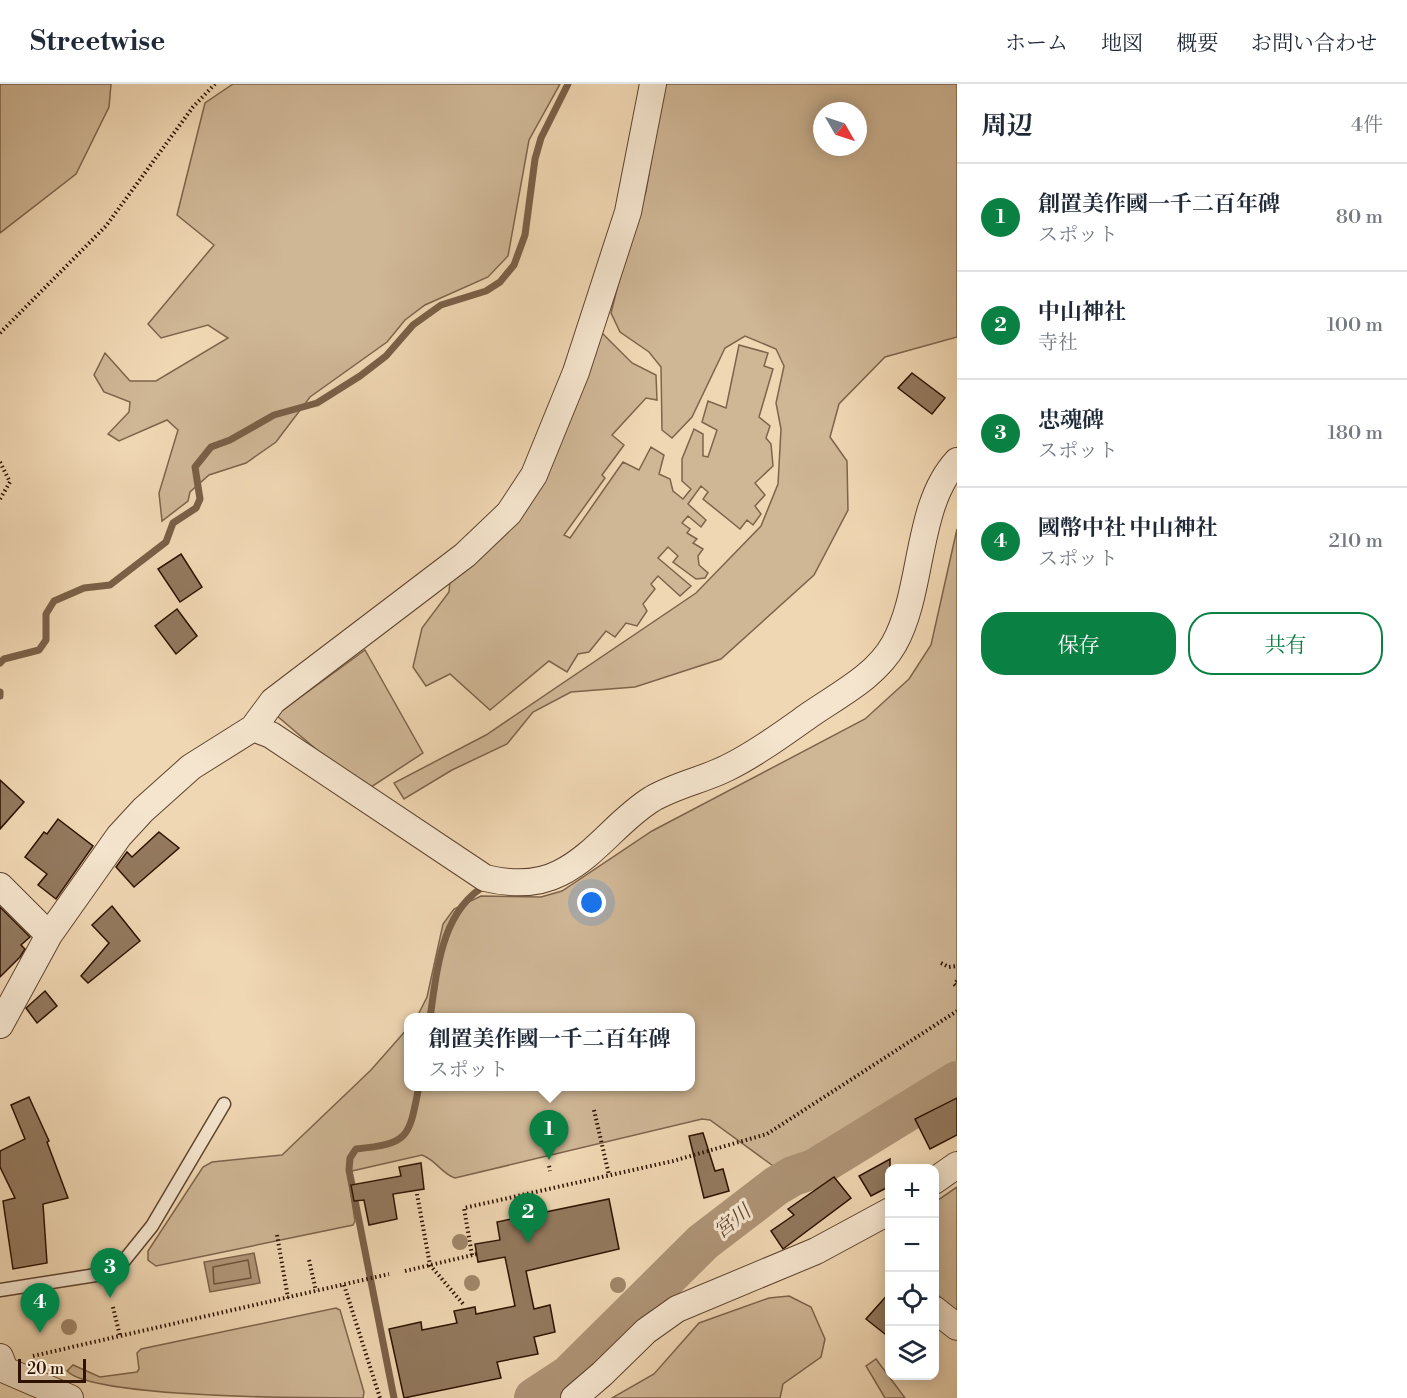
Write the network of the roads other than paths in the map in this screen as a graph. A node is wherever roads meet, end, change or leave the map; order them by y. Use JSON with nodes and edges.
{"nodes":[{"id":1,"x":653,"y":84,"type":"edge"},
{"id":2,"x":957,"y":461,"type":"edge"},
{"id":3,"x":253,"y":728,"type":"junction"},
{"id":4,"x":0,"y":886,"type":"edge"},
{"id":5,"x":49,"y":935,"type":"junction"},
{"id":6,"x":0,"y":1025,"type":"edge"},
{"id":7,"x":224,"y":1104,"type":"dead end"},
{"id":8,"x":957,"y":1166,"type":"edge"},
{"id":9,"x":939,"y":1178,"type":"edge"},
{"id":10,"x":885,"y":1217,"type":"edge"},
{"id":11,"x":0,"y":1290,"type":"edge"},
{"id":12,"x":939,"y":1313,"type":"edge"},
{"id":13,"x":957,"y":1327,"type":"edge"},
{"id":14,"x":0,"y":1357,"type":"edge"},
{"id":15,"x":0,"y":1364,"type":"edge"},
{"id":16,"x":70,"y":1398,"type":"edge"},
{"id":17,"x":574,"y":1398,"type":"edge"}],
"edges":[{"from":1,"to":3,"type":"street"},
{"from":2,"to":3,"type":"street"},
{"from":3,"to":5,"type":"street"},
{"from":4,"to":5,"type":"street"},
{"from":5,"to":6,"type":"street"},
{"from":7,"to":11,"type":"lane"},
{"from":8,"to":9,"type":"street"},
{"from":10,"to":17,"type":"street"},
{"from":12,"to":13,"type":"street"},
{"from":14,"to":15,"type":"street"},
{"from":15,"to":16,"type":"street"}]}
